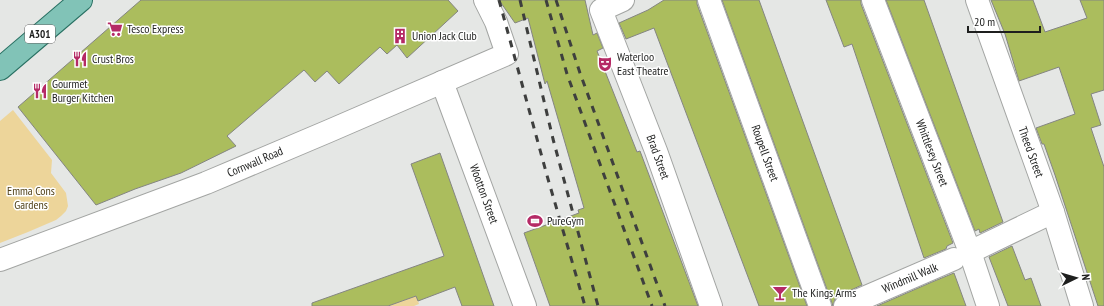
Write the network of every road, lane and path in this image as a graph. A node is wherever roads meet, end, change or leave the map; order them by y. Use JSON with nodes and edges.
{"nodes":[{"id":1,"x":81,"y":0,"type":"edge"},
{"id":2,"x":485,"y":0,"type":"edge"},
{"id":3,"x":709,"y":0,"type":"edge"},
{"id":4,"x":873,"y":0,"type":"edge"},
{"id":5,"x":976,"y":0,"type":"edge"},
{"id":6,"x":613,"y":3,"type":"edge"},
{"id":7,"x":0,"y":69,"type":"edge"},
{"id":8,"x":442,"y":82,"type":"junction"},
{"id":9,"x":1053,"y":212,"type":"junction"},
{"id":10,"x":962,"y":256,"type":"junction"},
{"id":11,"x":0,"y":260,"type":"edge"},
{"id":12,"x":525,"y":306,"type":"edge"},
{"id":13,"x":711,"y":306,"type":"edge"},
{"id":14,"x":820,"y":306,"type":"edge"},
{"id":15,"x":845,"y":306,"type":"edge"},
{"id":16,"x":988,"y":306,"type":"edge"},
{"id":17,"x":1082,"y":306,"type":"edge"}],
"edges":[{"from":1,"to":7,"type":"main road","number":"A301"},
{"from":2,"to":8,"type":"street","name":"Cornwall Road"},
{"from":3,"to":14,"type":"street","name":"Roupell Street"},
{"from":4,"to":10,"type":"street","name":"Whittlesey Street"},
{"from":5,"to":9,"type":"street","name":"Theed Street"},
{"from":6,"to":13,"type":"street","name":"Brad Street"},
{"from":8,"to":11,"type":"street","name":"Cornwall Road"},
{"from":8,"to":12,"type":"street","name":"Wootton Street"},
{"from":9,"to":10,"type":"street","name":"Windmill Walk"},
{"from":9,"to":17,"type":"street","name":"Theed Street"},
{"from":10,"to":15,"type":"street","name":"Windmill Walk"},
{"from":10,"to":16,"type":"street","name":"Whittlesey Street"}]}
